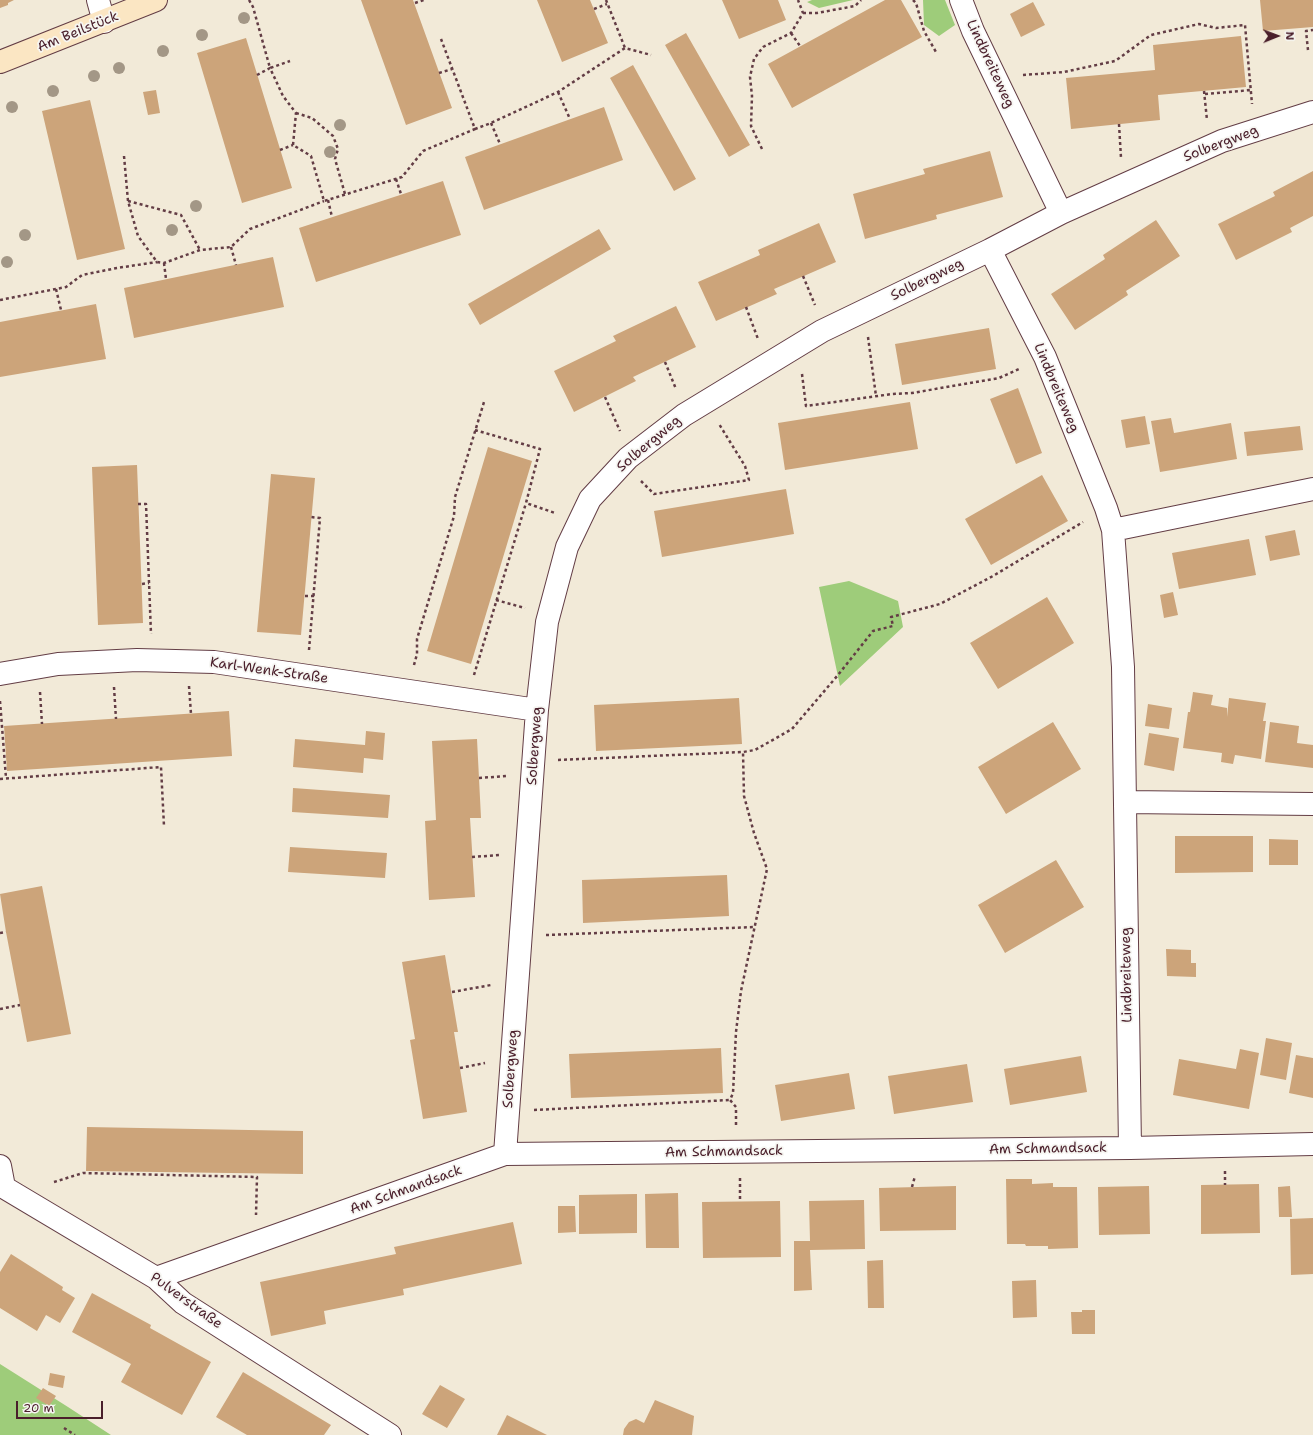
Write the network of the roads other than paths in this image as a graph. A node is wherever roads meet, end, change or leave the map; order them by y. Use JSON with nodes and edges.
{"nodes":[{"id":1,"x":98,"y":0,"type":"edge"},
{"id":2,"x":156,"y":0,"type":"edge"},
{"id":3,"x":961,"y":0,"type":"edge"},
{"id":4,"x":104,"y":22,"type":"junction"},
{"id":5,"x":0,"y":62,"type":"edge"},
{"id":6,"x":1313,"y":112,"type":"edge"},
{"id":7,"x":1061,"y":213,"type":"junction"},
{"id":8,"x":990,"y":250,"type":"junction"},
{"id":9,"x":1313,"y":489,"type":"edge"},
{"id":10,"x":1113,"y":530,"type":"junction"},
{"id":11,"x":0,"y":674,"type":"edge"},
{"id":12,"x":537,"y":710,"type":"junction"},
{"id":13,"x":1125,"y":802,"type":"junction"},
{"id":14,"x":1313,"y":804,"type":"edge"},
{"id":15,"x":1313,"y":1144,"type":"edge"},
{"id":16,"x":1130,"y":1148,"type":"junction"},
{"id":17,"x":505,"y":1154,"type":"junction"},
{"id":18,"x":1,"y":1179,"type":"edge"},
{"id":19,"x":156,"y":1278,"type":"junction"},
{"id":20,"x":390,"y":1435,"type":"edge"}],
"edges":[{"from":1,"to":4,"type":"street"},
{"from":2,"to":4,"type":"main road","name":"Am Beilstück"},
{"from":3,"to":7,"type":"street","name":"Lindbreiteweg"},
{"from":4,"to":5,"type":"main road","name":"Am Beilstück"},
{"from":6,"to":7,"type":"street","name":"Solbergweg"},
{"from":7,"to":8,"type":"street","name":"Solbergweg"},
{"from":8,"to":10,"type":"street","name":"Lindbreiteweg"},
{"from":8,"to":12,"type":"street","name":"Solbergweg"},
{"from":9,"to":10,"type":"street"},
{"from":10,"to":13,"type":"street","name":"Lindbreiteweg"},
{"from":11,"to":12,"type":"street","name":"Karl-Wenk-Straße"},
{"from":12,"to":17,"type":"street","name":"Solbergweg"},
{"from":13,"to":14,"type":"street"},
{"from":13,"to":16,"type":"street","name":"Lindbreiteweg"},
{"from":15,"to":16,"type":"street","name":"Am Schmandsack"},
{"from":16,"to":17,"type":"street","name":"Am Schmandsack"},
{"from":17,"to":19,"type":"street","name":"Am Schmandsack"},
{"from":18,"to":19,"type":"street","name":"Pulverstraße"},
{"from":19,"to":20,"type":"street","name":"Pulverstraße"}]}
